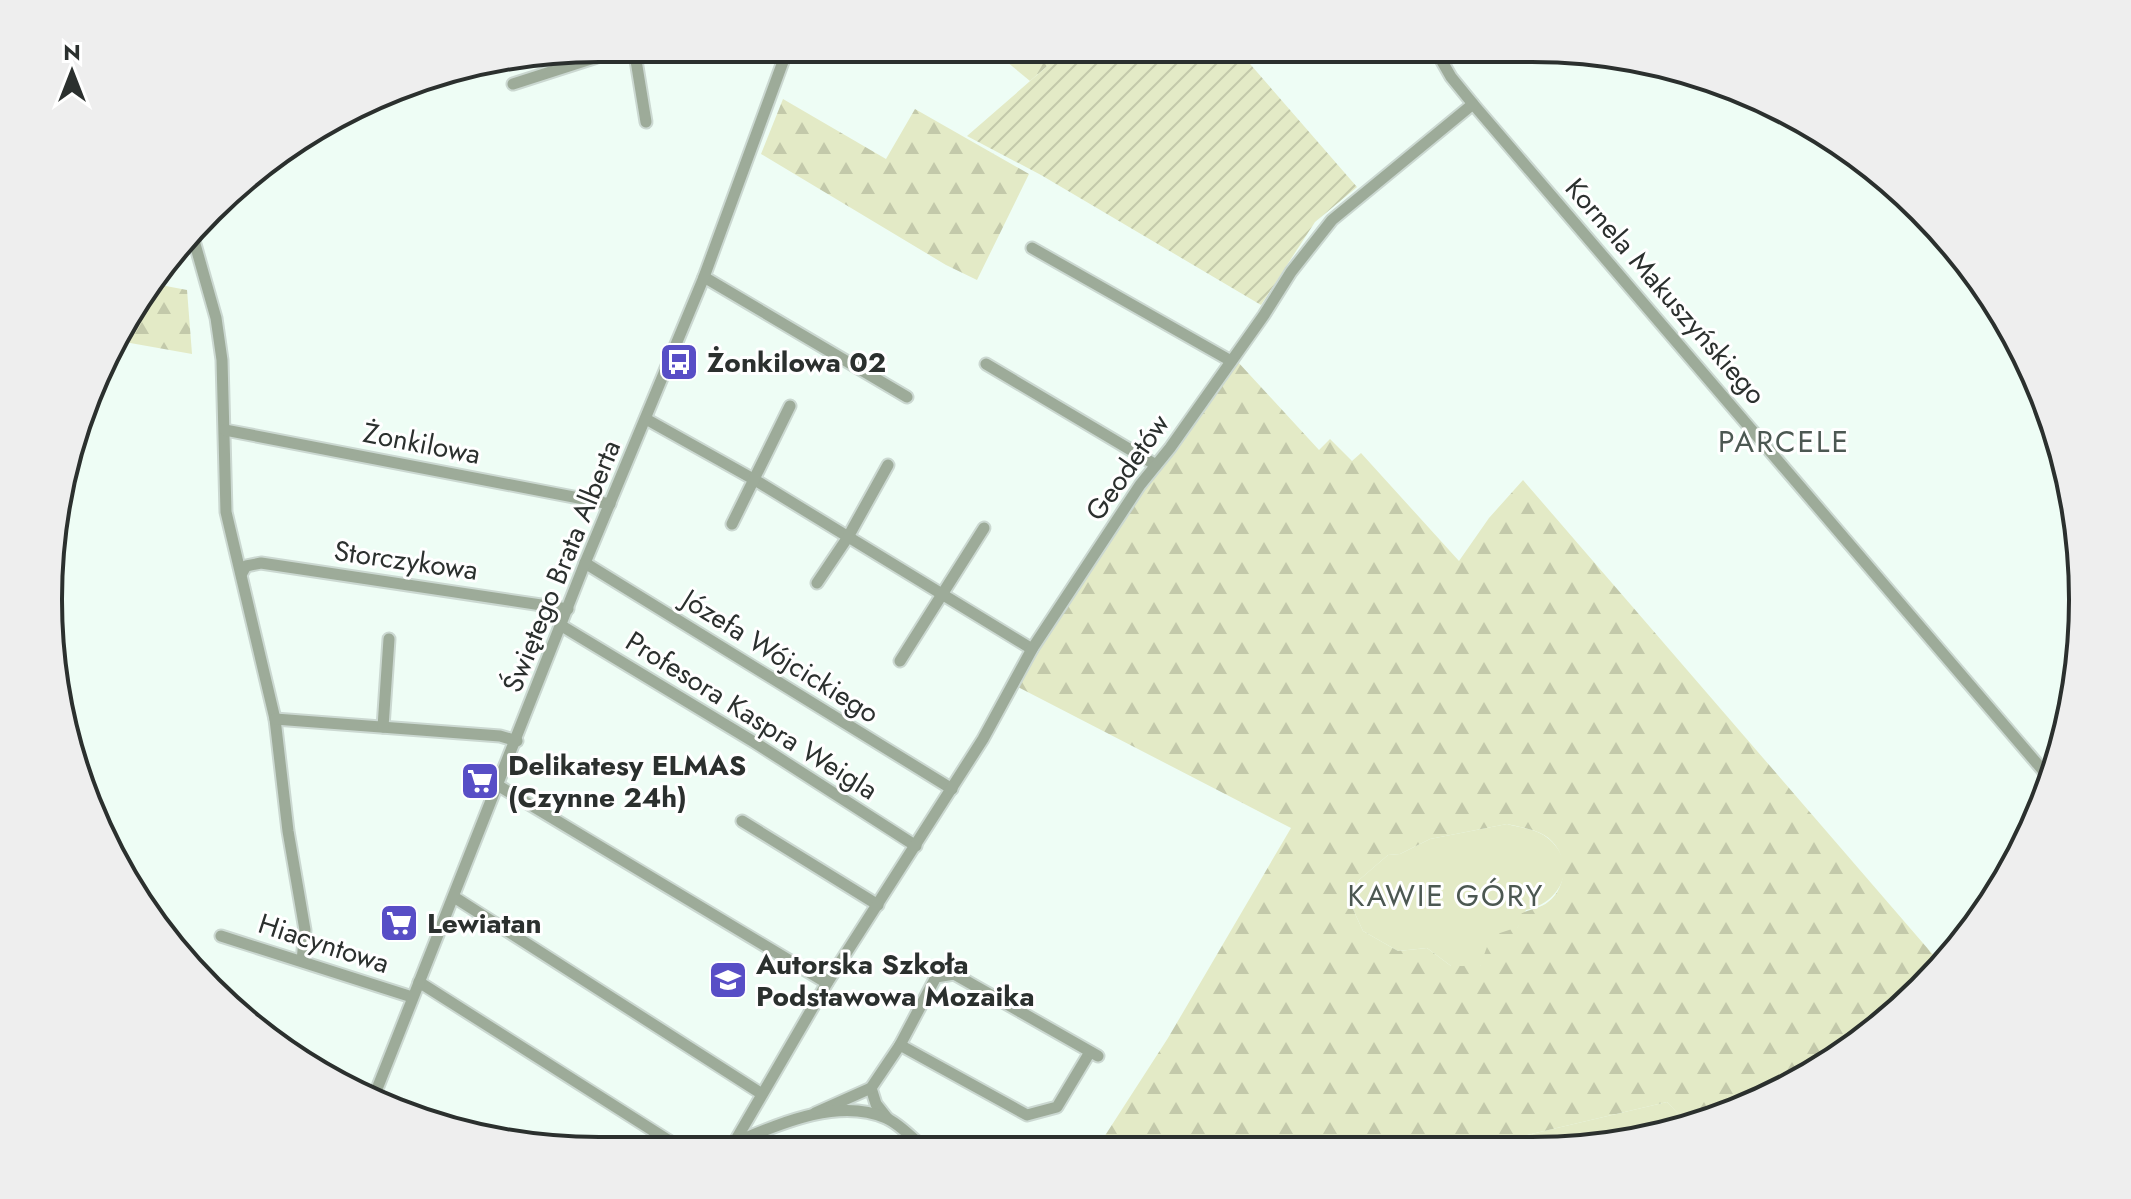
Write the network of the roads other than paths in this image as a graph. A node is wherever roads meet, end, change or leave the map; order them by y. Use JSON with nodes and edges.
{"nodes":[{"id":1,"x":636,"y":62,"type":"edge"},
{"id":2,"x":781,"y":62,"type":"edge"},
{"id":3,"x":1442,"y":62,"type":"edge"},
{"id":4,"x":580,"y":63,"type":"edge"},
{"id":5,"x":513,"y":84,"type":"dead end"},
{"id":6,"x":1473,"y":104,"type":"junction"},
{"id":7,"x":646,"y":122,"type":"dead end"},
{"id":8,"x":195,"y":245,"type":"edge"},
{"id":9,"x":1032,"y":248,"type":"dead end"},
{"id":10,"x":704,"y":277,"type":"junction"},
{"id":11,"x":1231,"y":361,"type":"junction"},
{"id":12,"x":986,"y":364,"type":"dead end"},
{"id":13,"x":907,"y":397,"type":"dead end"},
{"id":14,"x":790,"y":406,"type":"dead end"},
{"id":15,"x":646,"y":419,"type":"junction"},
{"id":16,"x":225,"y":430,"type":"junction"},
{"id":17,"x":888,"y":465,"type":"dead end"},
{"id":18,"x":1156,"y":465,"type":"junction"},
{"id":19,"x":755,"y":480,"type":"junction"},
{"id":20,"x":610,"y":504,"type":"junction"},
{"id":21,"x":732,"y":524,"type":"dead end"},
{"id":22,"x":984,"y":528,"type":"dead end"},
{"id":23,"x":848,"y":537,"type":"junction"},
{"id":24,"x":585,"y":563,"type":"junction"},
{"id":25,"x":242,"y":573,"type":"junction"},
{"id":26,"x":817,"y":583,"type":"dead end"},
{"id":27,"x":940,"y":594,"type":"junction"},
{"id":28,"x":568,"y":609,"type":"junction"},
{"id":29,"x":562,"y":626,"type":"junction"},
{"id":30,"x":389,"y":639,"type":"dead end"},
{"id":31,"x":1032,"y":649,"type":"junction"},
{"id":32,"x":900,"y":661,"type":"dead end"},
{"id":33,"x":275,"y":719,"type":"junction"},
{"id":34,"x":383,"y":727,"type":"junction"},
{"id":35,"x":517,"y":741,"type":"junction"},
{"id":36,"x":2041,"y":768,"type":"edge"},
{"id":37,"x":499,"y":786,"type":"junction"},
{"id":38,"x":952,"y":789,"type":"junction"},
{"id":39,"x":742,"y":821,"type":"dead end"},
{"id":40,"x":916,"y":846,"type":"junction"},
{"id":41,"x":454,"y":897,"type":"junction"},
{"id":42,"x":878,"y":905,"type":"junction"},
{"id":43,"x":221,"y":936,"type":"dead end"},
{"id":44,"x":302,"y":961,"type":"junction"},
{"id":45,"x":419,"y":982,"type":"junction"},
{"id":46,"x":827,"y":983,"type":"junction"},
{"id":47,"x":412,"y":997,"type":"junction"},
{"id":48,"x":900,"y":1045,"type":"junction"},
{"id":49,"x":871,"y":1088,"type":"junction"},
{"id":50,"x":377,"y":1089,"type":"edge"},
{"id":51,"x":762,"y":1094,"type":"junction"},
{"id":52,"x":815,"y":1113,"type":"junction"},
{"id":53,"x":887,"y":1118,"type":"junction"},
{"id":54,"x":663,"y":1137,"type":"edge"},
{"id":55,"x":737,"y":1137,"type":"edge"},
{"id":56,"x":750,"y":1137,"type":"edge"},
{"id":57,"x":910,"y":1137,"type":"edge"}],
"edges":[{"from":1,"to":7,"type":"street"},
{"from":2,"to":10,"type":"street","name":"Świętego Brata Alberta"},
{"from":3,"to":6,"type":"street","name":"Kornela Makuszyńskiego"},
{"from":4,"to":5,"type":"street"},
{"from":6,"to":11,"type":"street","name":"Geodetów"},
{"from":6,"to":36,"type":"street","name":"Kornela Makuszyńskiego"},
{"from":8,"to":16,"type":"street"},
{"from":9,"to":11,"type":"street"},
{"from":10,"to":13,"type":"street"},
{"from":10,"to":15,"type":"street","name":"Świętego Brata Alberta"},
{"from":11,"to":18,"type":"street","name":"Geodetów"},
{"from":12,"to":18,"type":"street"},
{"from":14,"to":19,"type":"street"},
{"from":15,"to":19,"type":"street"},
{"from":15,"to":20,"type":"street","name":"Świętego Brata Alberta"},
{"from":16,"to":20,"type":"street","name":"Żonkilowa"},
{"from":16,"to":25,"type":"street"},
{"from":17,"to":23,"type":"street"},
{"from":18,"to":31,"type":"street","name":"Geodetów"},
{"from":19,"to":21,"type":"street"},
{"from":19,"to":23,"type":"street"},
{"from":20,"to":24,"type":"street","name":"Świętego Brata Alberta"},
{"from":22,"to":27,"type":"street"},
{"from":23,"to":26,"type":"street"},
{"from":23,"to":27,"type":"street"},
{"from":24,"to":28,"type":"street","name":"Świętego Brata Alberta"},
{"from":24,"to":38,"type":"street","name":"Józefa Wójcickiego"},
{"from":25,"to":28,"type":"street","name":"Storczykowa"},
{"from":25,"to":33,"type":"street"},
{"from":27,"to":31,"type":"street"},
{"from":27,"to":32,"type":"street"},
{"from":28,"to":29,"type":"street","name":"Świętego Brata Alberta"},
{"from":29,"to":35,"type":"street","name":"Świętego Brata Alberta"},
{"from":29,"to":40,"type":"street","name":"Profesora Kaspra Weigla"},
{"from":30,"to":34,"type":"street"},
{"from":31,"to":38,"type":"street","name":"Geodetów"},
{"from":33,"to":34,"type":"street"},
{"from":33,"to":44,"type":"street"},
{"from":34,"to":35,"type":"street"},
{"from":35,"to":37,"type":"street","name":"Świętego Brata Alberta"},
{"from":37,"to":41,"type":"street","name":"Świętego Brata Alberta"},
{"from":37,"to":46,"type":"street"},
{"from":38,"to":40,"type":"street","name":"Geodetów"},
{"from":39,"to":42,"type":"street"},
{"from":40,"to":42,"type":"street","name":"Geodetów"},
{"from":41,"to":45,"type":"street","name":"Świętego Brata Alberta"},
{"from":41,"to":51,"type":"street"},
{"from":42,"to":46,"type":"street","name":"Geodetów"},
{"from":43,"to":44,"type":"street","name":"Hiacyntowa"},
{"from":44,"to":47,"type":"street","name":"Hiacyntowa"},
{"from":45,"to":47,"type":"street","name":"Świętego Brata Alberta"},
{"from":45,"to":54,"type":"street"},
{"from":46,"to":51,"type":"street","name":"Geodetów"},
{"from":47,"to":50,"type":"street","name":"Świętego Brata Alberta"},
{"from":48,"to":48,"type":"street"},
{"from":48,"to":49,"type":"street"},
{"from":49,"to":52,"type":"street"},
{"from":49,"to":53,"type":"street"},
{"from":51,"to":55,"type":"street","name":"Geodetów"},
{"from":52,"to":53,"type":"street"},
{"from":52,"to":56,"type":"street"},
{"from":53,"to":57,"type":"street"}]}
